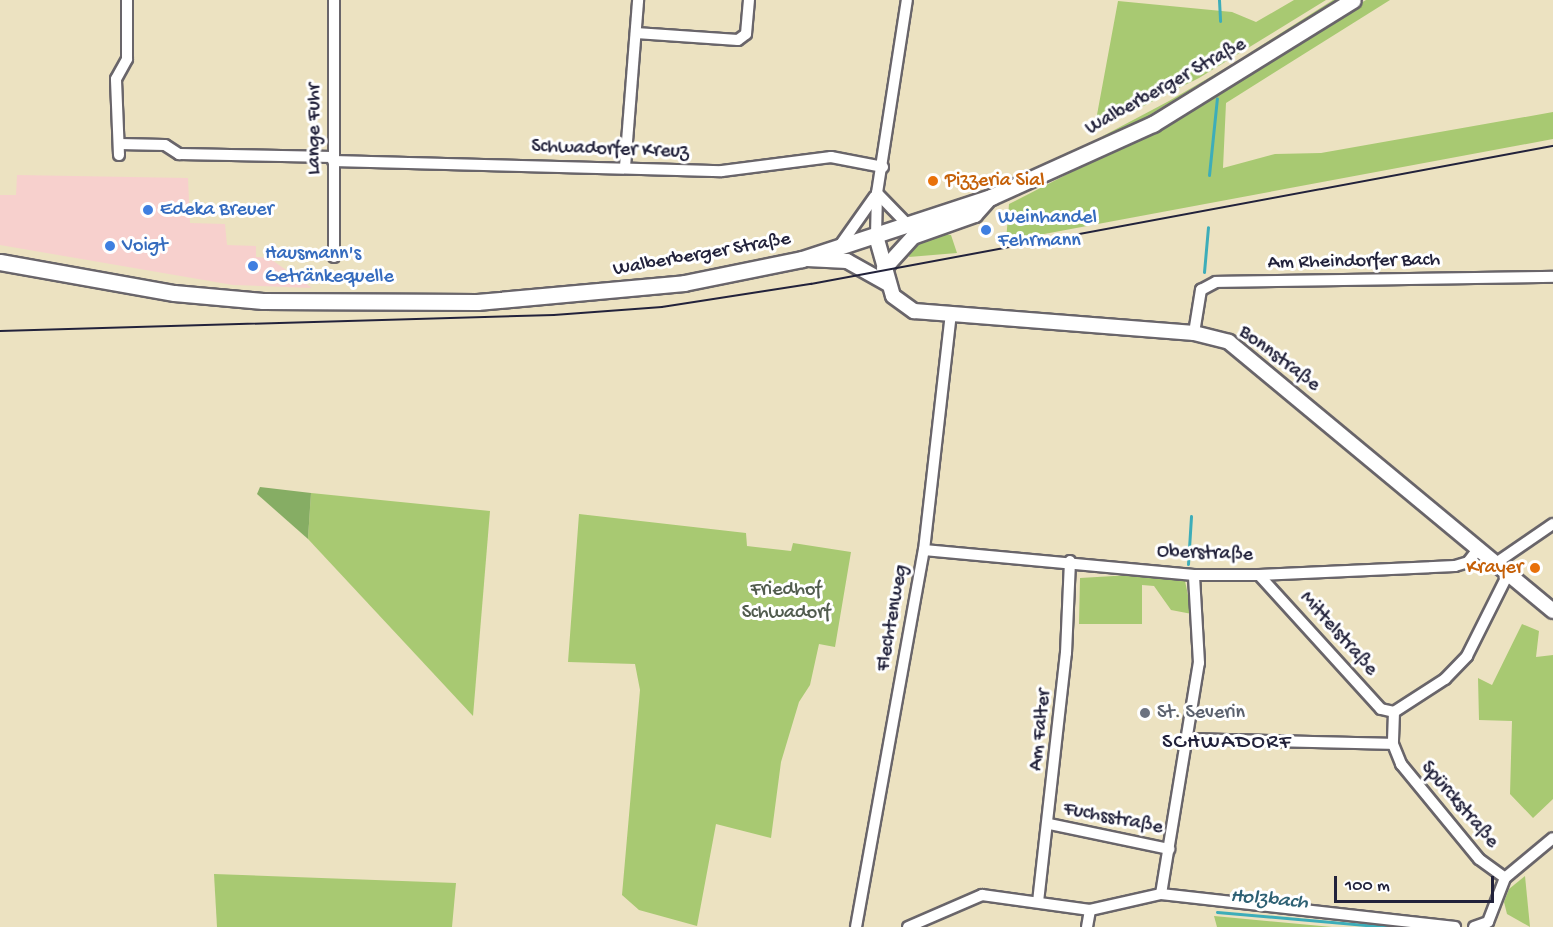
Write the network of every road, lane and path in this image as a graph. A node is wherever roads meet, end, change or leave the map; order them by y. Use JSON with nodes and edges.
{"nodes":[{"id":1,"x":127,"y":0,"type":"edge"},
{"id":2,"x":334,"y":0,"type":"edge"},
{"id":3,"x":638,"y":0,"type":"edge"},
{"id":4,"x":749,"y":0,"type":"edge"},
{"id":5,"x":907,"y":0,"type":"edge"},
{"id":6,"x":1353,"y":0,"type":"edge"},
{"id":7,"x":636,"y":33,"type":"junction"},
{"id":8,"x":333,"y":159,"type":"junction"},
{"id":9,"x":625,"y":167,"type":"junction"},
{"id":10,"x":883,"y":167,"type":"junction"},
{"id":11,"x":877,"y":193,"type":"junction"},
{"id":12,"x":991,"y":197,"type":"junction"},
{"id":13,"x":909,"y":226,"type":"junction"},
{"id":14,"x":876,"y":236,"type":"junction"},
{"id":15,"x":838,"y":248,"type":"junction"},
{"id":16,"x":334,"y":257,"type":"dead end"},
{"id":17,"x":802,"y":259,"type":"junction"},
{"id":18,"x":0,"y":262,"type":"edge"},
{"id":19,"x":884,"y":269,"type":"junction"},
{"id":20,"x":1553,"y":277,"type":"edge"},
{"id":21,"x":888,"y":284,"type":"junction"},
{"id":22,"x":951,"y":313,"type":"junction"},
{"id":23,"x":1194,"y":333,"type":"junction"},
{"id":24,"x":1553,"y":524,"type":"edge"},
{"id":25,"x":1479,"y":548,"type":"junction"},
{"id":26,"x":924,"y":550,"type":"junction"},
{"id":27,"x":1070,"y":561,"type":"junction"},
{"id":28,"x":1497,"y":562,"type":"junction"},
{"id":29,"x":1194,"y":574,"type":"junction"},
{"id":30,"x":1508,"y":574,"type":"junction"},
{"id":31,"x":1259,"y":575,"type":"junction"},
{"id":32,"x":1553,"y":611,"type":"edge"},
{"id":33,"x":1394,"y":712,"type":"junction"},
{"id":34,"x":1190,"y":739,"type":"junction"},
{"id":35,"x":1394,"y":744,"type":"junction"},
{"id":36,"x":1049,"y":824,"type":"junction"},
{"id":37,"x":1553,"y":838,"type":"edge"},
{"id":38,"x":1169,"y":849,"type":"junction"},
{"id":39,"x":1505,"y":878,"type":"junction"},
{"id":40,"x":1161,"y":894,"type":"junction"},
{"id":41,"x":1038,"y":902,"type":"junction"},
{"id":42,"x":1090,"y":910,"type":"junction"},
{"id":43,"x":855,"y":927,"type":"edge"},
{"id":44,"x":908,"y":927,"type":"edge"},
{"id":45,"x":1087,"y":927,"type":"edge"},
{"id":46,"x":1455,"y":927,"type":"edge"},
{"id":47,"x":1474,"y":927,"type":"edge"}],
"edges":[{"from":1,"to":8,"type":"street","name":"Schwadorfer Kreuz"},
{"from":2,"to":8,"type":"street","name":"Lange Fuhr"},
{"from":3,"to":7,"type":"street"},
{"from":4,"to":7,"type":"street"},
{"from":5,"to":10,"type":"street"},
{"from":6,"to":12,"type":"main road","name":"Walberberger Straße"},
{"from":7,"to":9,"type":"street"},
{"from":8,"to":9,"type":"street","name":"Schwadorfer Kreuz"},
{"from":8,"to":16,"type":"street","name":"Lange Fuhr"},
{"from":9,"to":10,"type":"street","name":"Schwadorfer Kreuz"},
{"from":10,"to":11,"type":"street"},
{"from":11,"to":13,"type":"street"},
{"from":11,"to":14,"type":"street"},
{"from":11,"to":15,"type":"street"},
{"from":12,"to":13,"type":"main road","name":"Walberberger Straße"},
{"from":12,"to":19,"type":"street"},
{"from":13,"to":14,"type":"main road","name":"Walberberger Straße"},
{"from":14,"to":15,"type":"main road","name":"Walberberger Straße"},
{"from":14,"to":19,"type":"street","name":"Bonnstraße"},
{"from":15,"to":17,"type":"main road","name":"Walberberger Straße"},
{"from":17,"to":18,"type":"main road","name":"Walberberger Straße"},
{"from":17,"to":21,"type":"street","name":"Bonnstraße"},
{"from":19,"to":21,"type":"street","name":"Bonnstraße"},
{"from":20,"to":23,"type":"street","name":"Am Rheindorfer Bach"},
{"from":21,"to":22,"type":"street","name":"Bonnstraße"},
{"from":22,"to":23,"type":"street","name":"Bonnstraße"},
{"from":22,"to":26,"type":"street","name":"Flechtenweg"},
{"from":23,"to":25,"type":"street","name":"Bonnstraße"},
{"from":24,"to":28,"type":"street"},
{"from":25,"to":28,"type":"street","name":"Bonnstraße"},
{"from":25,"to":31,"type":"street","name":"Oberstraße"},
{"from":26,"to":27,"type":"street","name":"Oberstraße"},
{"from":26,"to":43,"type":"street","name":"Flechtenweg"},
{"from":27,"to":29,"type":"street","name":"Oberstraße"},
{"from":27,"to":36,"type":"street","name":"Am Falter"},
{"from":28,"to":30,"type":"street","name":"Bonnstraße"},
{"from":29,"to":31,"type":"street","name":"Oberstraße"},
{"from":29,"to":34,"type":"street"},
{"from":30,"to":32,"type":"street","name":"Bonnstraße"},
{"from":30,"to":33,"type":"street"},
{"from":31,"to":33,"type":"street","name":"Mittelstraße"},
{"from":33,"to":35,"type":"street"},
{"from":34,"to":35,"type":"street"},
{"from":34,"to":38,"type":"street"},
{"from":35,"to":39,"type":"street","name":"Spürckstraße"},
{"from":36,"to":38,"type":"street","name":"Fuchsstraße"},
{"from":36,"to":41,"type":"street","name":"Am Falter"},
{"from":37,"to":39,"type":"street"},
{"from":38,"to":40,"type":"street"},
{"from":39,"to":47,"type":"street"},
{"from":40,"to":42,"type":"street"},
{"from":40,"to":46,"type":"street"},
{"from":41,"to":42,"type":"street"},
{"from":41,"to":44,"type":"street"},
{"from":42,"to":45,"type":"street"}]}
